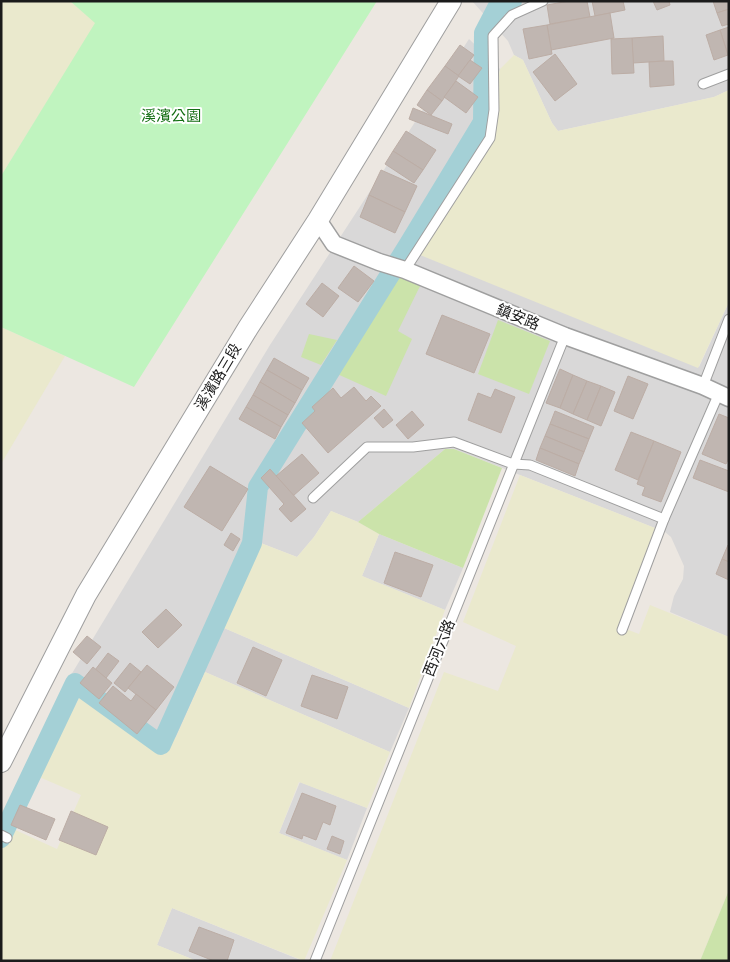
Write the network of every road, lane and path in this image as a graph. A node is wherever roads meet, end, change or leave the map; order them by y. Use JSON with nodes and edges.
{"nodes":[{"id":1,"x":451,"y":1,"type":"edge"},
{"id":2,"x":543,"y":1,"type":"edge"},
{"id":3,"x":729,"y":74,"type":"edge"},
{"id":4,"x":703,"y":84,"type":"dead end"},
{"id":5,"x":318,"y":220,"type":"junction"},
{"id":6,"x":405,"y":270,"type":"junction"},
{"id":7,"x":729,"y":320,"type":"edge"},
{"id":8,"x":565,"y":336,"type":"junction"},
{"id":9,"x":703,"y":386,"type":"junction"},
{"id":10,"x":724,"y":396,"type":"edge"},
{"id":11,"x":513,"y":464,"type":"junction"},
{"id":12,"x":313,"y":498,"type":"dead end"},
{"id":13,"x":664,"y":519,"type":"junction"},
{"id":14,"x":622,"y":630,"type":"dead end"},
{"id":15,"x":1,"y":762,"type":"edge"},
{"id":16,"x":315,"y":961,"type":"edge"}],
"edges":[{"from":1,"to":5,"type":"street","name":"溪濱路三段"},
{"from":2,"to":6,"type":"lane"},
{"from":3,"to":4,"type":"lane"},
{"from":5,"to":6,"type":"street","name":"鎮安路"},
{"from":5,"to":15,"type":"street","name":"溪濱路三段"},
{"from":6,"to":8,"type":"street","name":"鎮安路"},
{"from":7,"to":9,"type":"lane"},
{"from":8,"to":9,"type":"street","name":"鎮安路"},
{"from":8,"to":11,"type":"lane","name":"西河六路"},
{"from":9,"to":10,"type":"street","name":"鎮安路"},
{"from":10,"to":13,"type":"lane"},
{"from":11,"to":12,"type":"lane"},
{"from":11,"to":13,"type":"lane"},
{"from":11,"to":16,"type":"lane","name":"西河六路"},
{"from":13,"to":14,"type":"lane"}]}
